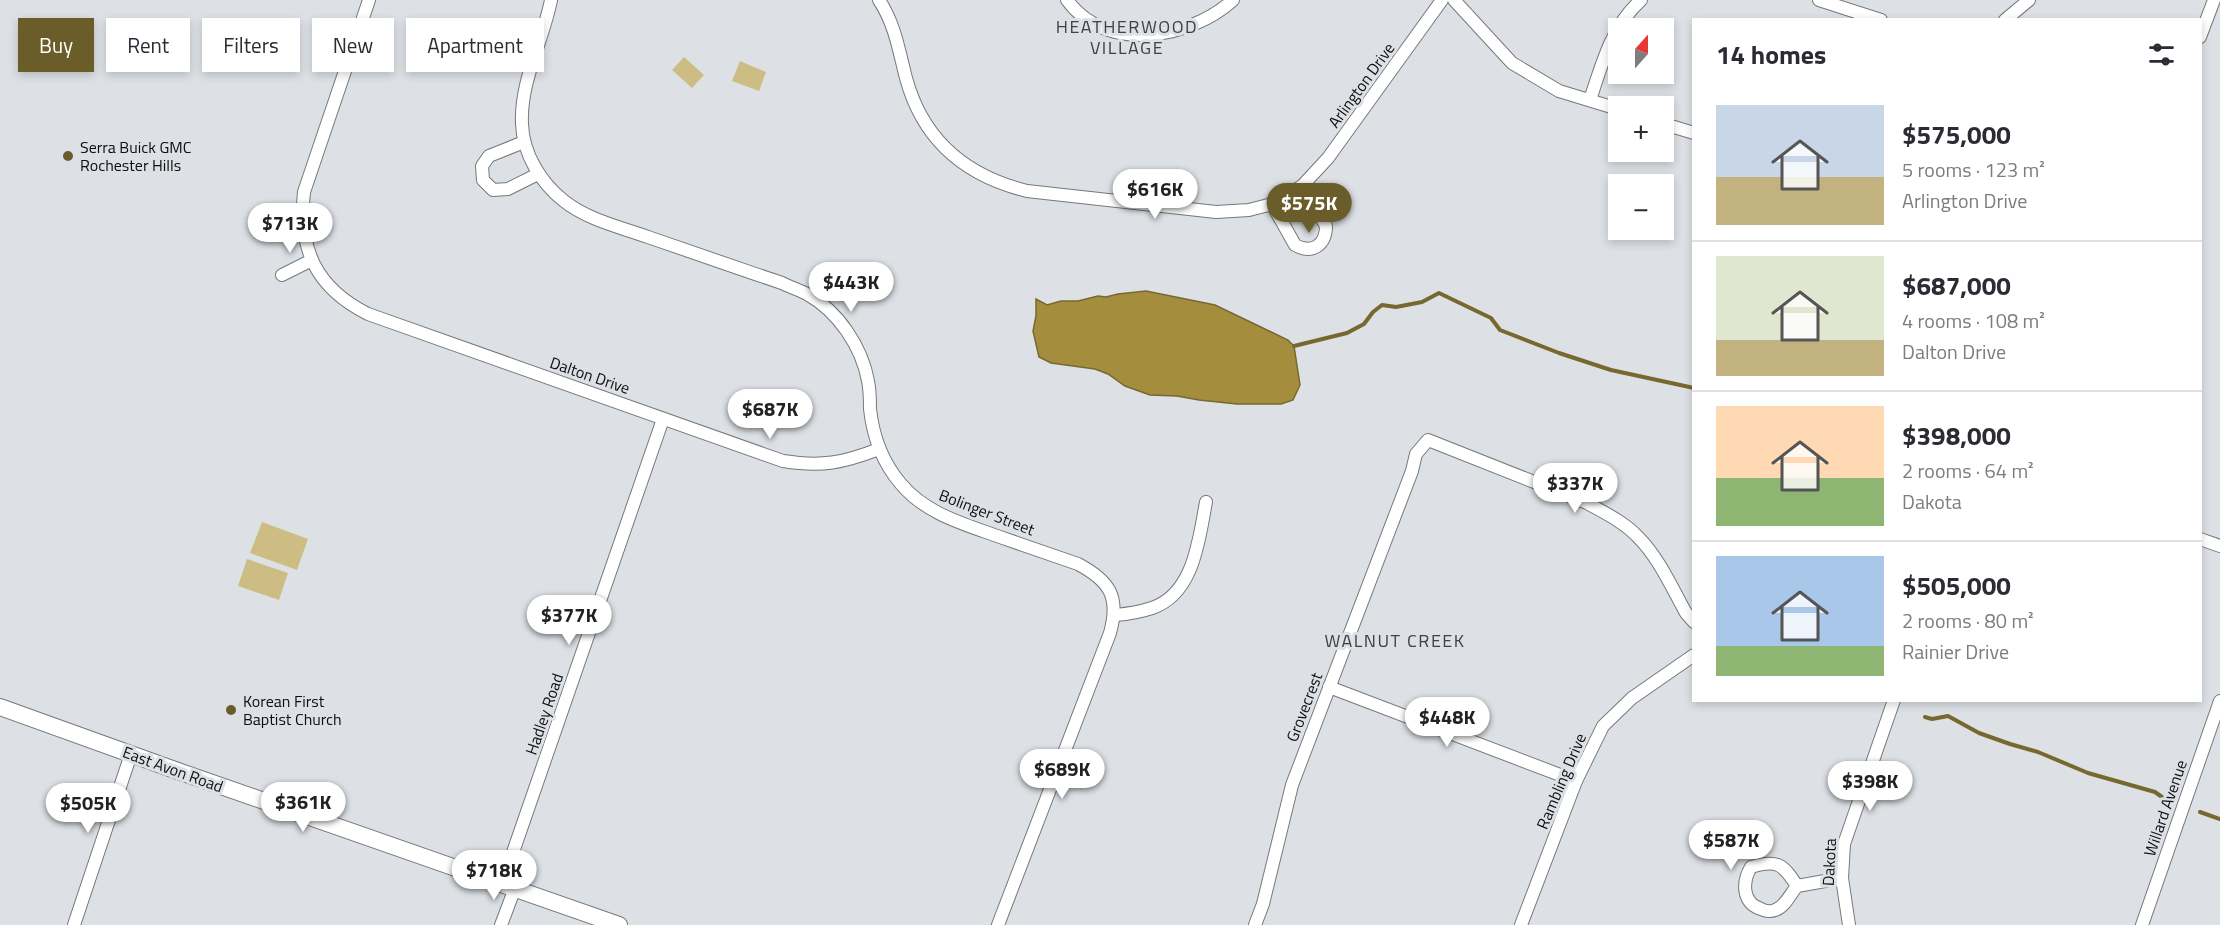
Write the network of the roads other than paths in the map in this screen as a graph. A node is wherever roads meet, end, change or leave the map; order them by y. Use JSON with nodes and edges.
{"nodes":[{"id":1,"x":369,"y":0,"type":"edge"},
{"id":2,"x":551,"y":0,"type":"edge"},
{"id":3,"x":879,"y":0,"type":"edge"},
{"id":4,"x":1066,"y":0,"type":"edge"},
{"id":5,"x":1233,"y":0,"type":"edge"},
{"id":6,"x":1442,"y":0,"type":"edge"},
{"id":7,"x":1454,"y":0,"type":"edge"},
{"id":8,"x":1641,"y":0,"type":"edge"},
{"id":9,"x":1819,"y":0,"type":"edge"},
{"id":10,"x":2029,"y":0,"type":"edge"},
{"id":11,"x":2214,"y":0,"type":"edge"},
{"id":12,"x":2018,"y":15,"type":"edge"},
{"id":13,"x":1875,"y":18,"type":"edge"},
{"id":14,"x":2202,"y":32,"type":"edge"},
{"id":15,"x":1590,"y":100,"type":"junction"},
{"id":16,"x":1608,"y":106,"type":"edge"},
{"id":17,"x":1674,"y":127,"type":"edge"},
{"id":18,"x":1692,"y":132,"type":"edge"},
{"id":19,"x":524,"y":142,"type":"junction"},
{"id":20,"x":538,"y":174,"type":"junction"},
{"id":21,"x":1302,"y":186,"type":"junction"},
{"id":22,"x":1272,"y":204,"type":"junction"},
{"id":23,"x":312,"y":260,"type":"junction"},
{"id":24,"x":282,"y":275,"type":"dead end"},
{"id":25,"x":663,"y":419,"type":"junction"},
{"id":26,"x":879,"y":449,"type":"junction"},
{"id":27,"x":1206,"y":501,"type":"dead end"},
{"id":28,"x":2202,"y":540,"type":"edge"},
{"id":29,"x":2220,"y":546,"type":"edge"},
{"id":30,"x":1115,"y":615,"type":"junction"},
{"id":31,"x":1692,"y":620,"type":"edge"},
{"id":32,"x":1692,"y":656,"type":"edge"},
{"id":33,"x":1329,"y":687,"type":"junction"},
{"id":34,"x":2220,"y":701,"type":"edge"},
{"id":35,"x":1893,"y":702,"type":"edge"},
{"id":36,"x":0,"y":707,"type":"edge"},
{"id":37,"x":131,"y":754,"type":"junction"},
{"id":38,"x":1576,"y":781,"type":"junction"},
{"id":39,"x":1842,"y":878,"type":"junction"},
{"id":40,"x":508,"y":886,"type":"junction"},
{"id":41,"x":1797,"y":886,"type":"junction"},
{"id":42,"x":74,"y":925,"type":"edge"},
{"id":43,"x":501,"y":925,"type":"edge"},
{"id":44,"x":619,"y":925,"type":"edge"},
{"id":45,"x":998,"y":925,"type":"edge"},
{"id":46,"x":1255,"y":925,"type":"edge"},
{"id":47,"x":1521,"y":925,"type":"edge"},
{"id":48,"x":1850,"y":925,"type":"edge"},
{"id":49,"x":2142,"y":925,"type":"edge"}],
"edges":[{"from":1,"to":23,"type":"street","name":"Dalton Drive"},
{"from":2,"to":19,"type":"street","name":"Bolinger Street"},
{"from":3,"to":22,"type":"street","name":"Arlington Drive"},
{"from":4,"to":5,"type":"street"},
{"from":6,"to":21,"type":"street","name":"Arlington Drive"},
{"from":7,"to":15,"type":"street"},
{"from":8,"to":15,"type":"street"},
{"from":9,"to":13,"type":"street"},
{"from":10,"to":12,"type":"street"},
{"from":11,"to":14,"type":"street"},
{"from":15,"to":16,"type":"street"},
{"from":17,"to":18,"type":"street"},
{"from":19,"to":20,"type":"street","name":"Bolinger Street"},
{"from":19,"to":20,"type":"street"},
{"from":20,"to":26,"type":"street","name":"Bolinger Street"},
{"from":21,"to":22,"type":"street","name":"Arlington Drive"},
{"from":21,"to":22,"type":"street"},
{"from":23,"to":24,"type":"street"},
{"from":23,"to":25,"type":"street","name":"Dalton Drive"},
{"from":25,"to":26,"type":"street","name":"Dalton Drive"},
{"from":25,"to":40,"type":"street","name":"Hadley Road"},
{"from":26,"to":30,"type":"street","name":"Bolinger Street"},
{"from":27,"to":30,"type":"street"},
{"from":28,"to":29,"type":"street"},
{"from":30,"to":45,"type":"street"},
{"from":31,"to":33,"type":"street","name":"Grovecrest"},
{"from":32,"to":38,"type":"street","name":"Rambling Drive"},
{"from":33,"to":38,"type":"street"},
{"from":33,"to":46,"type":"street","name":"Grovecrest"},
{"from":34,"to":49,"type":"street","name":"Willard Avenue"},
{"from":35,"to":39,"type":"street","name":"Dakota"},
{"from":36,"to":37,"type":"main road","name":"East Avon Road"},
{"from":37,"to":40,"type":"main road","name":"East Avon Road"},
{"from":37,"to":42,"type":"street"},
{"from":38,"to":47,"type":"street","name":"Rambling Drive"},
{"from":39,"to":41,"type":"street"},
{"from":39,"to":48,"type":"street","name":"Dakota"},
{"from":40,"to":43,"type":"street","name":"Hadley Road"},
{"from":40,"to":44,"type":"main road","name":"East Avon Road"},
{"from":41,"to":41,"type":"street"}]}
